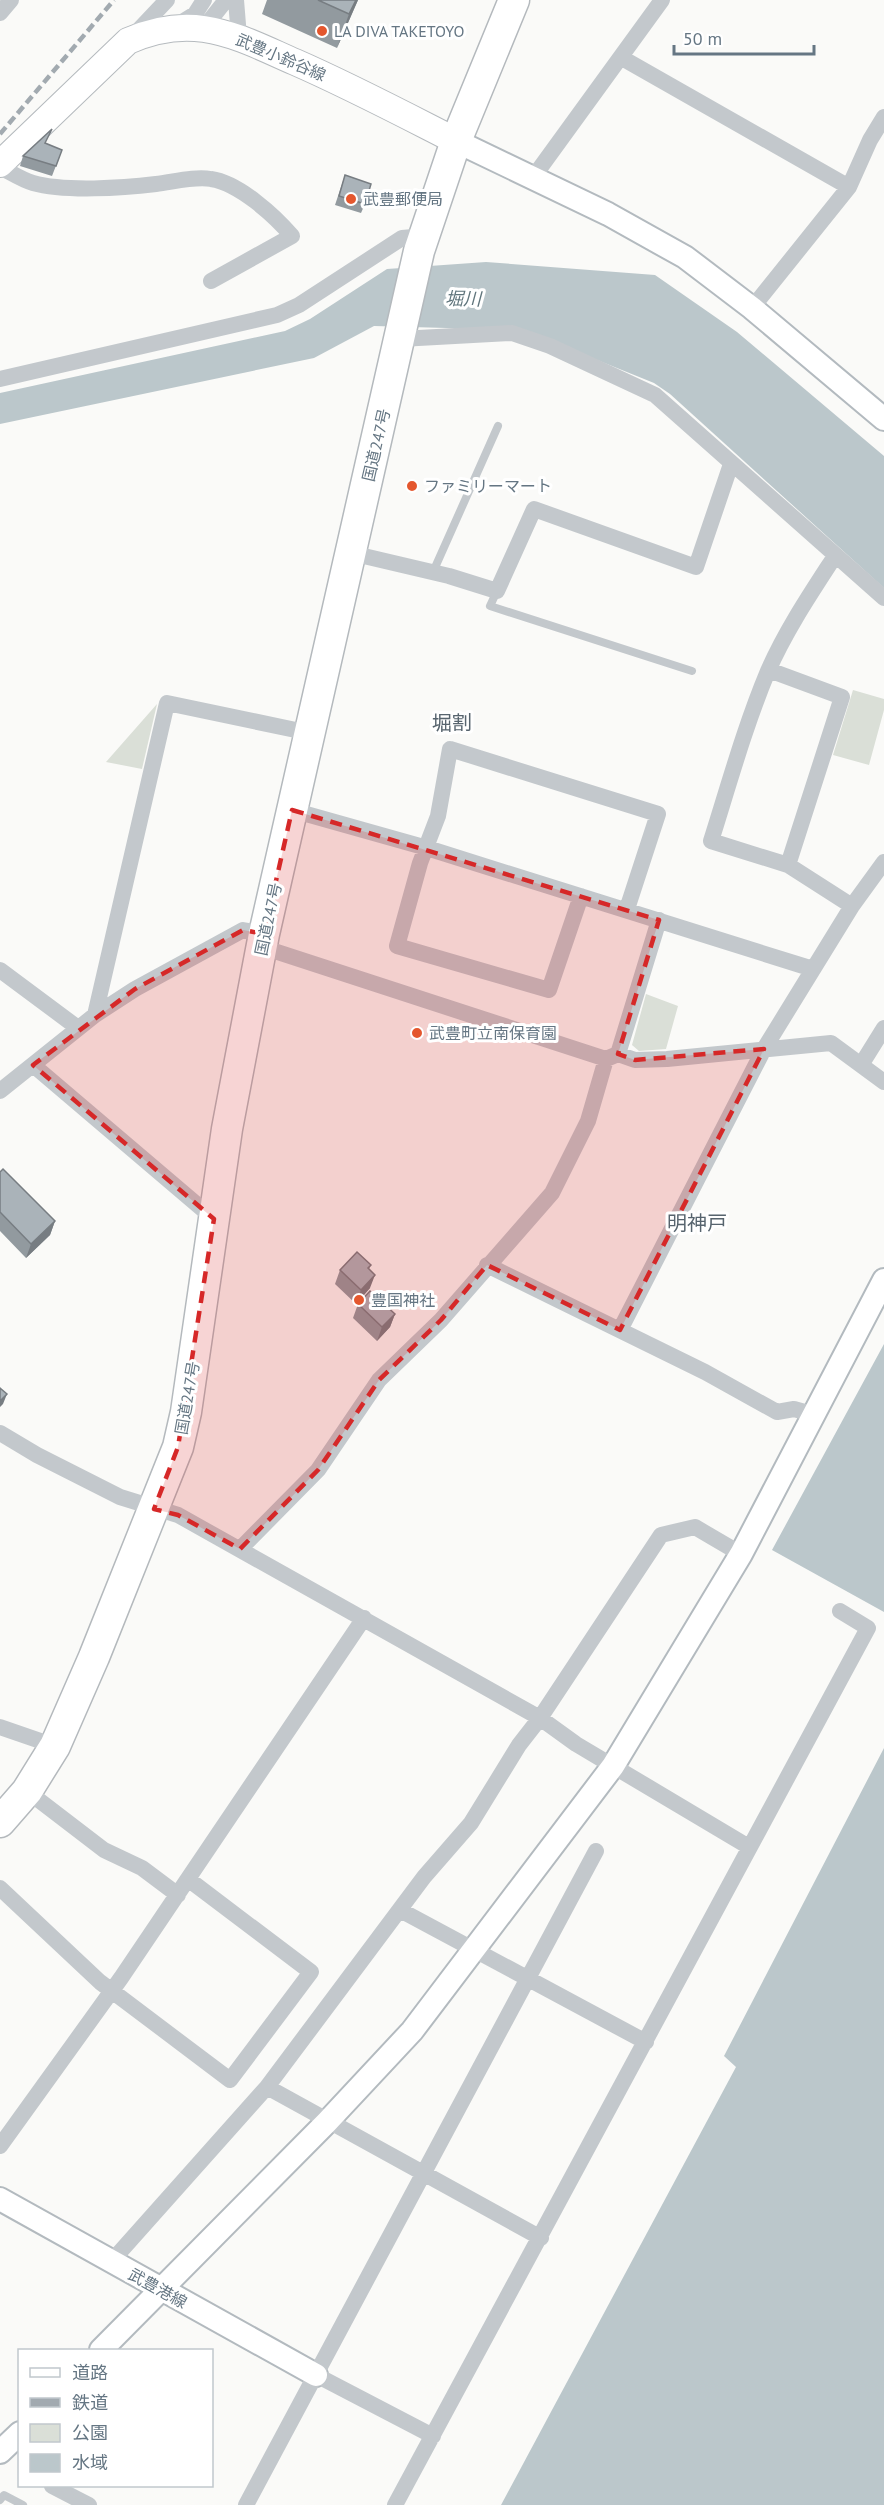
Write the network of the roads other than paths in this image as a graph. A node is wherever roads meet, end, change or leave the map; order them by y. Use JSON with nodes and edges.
{"nodes":[{"id":1,"x":11,"y":0,"type":"edge"},
{"id":2,"x":167,"y":0,"type":"edge"},
{"id":3,"x":204,"y":0,"type":"edge"},
{"id":4,"x":226,"y":0,"type":"edge"},
{"id":5,"x":236,"y":0,"type":"edge"},
{"id":6,"x":514,"y":0,"type":"edge"},
{"id":7,"x":662,"y":0,"type":"edge"},
{"id":8,"x":0,"y":13,"type":"edge"},
{"id":9,"x":173,"y":28,"type":"junction"},
{"id":10,"x":203,"y":29,"type":"junction"},
{"id":11,"x":238,"y":37,"type":"junction"},
{"id":12,"x":128,"y":41,"type":"junction"},
{"id":13,"x":622,"y":58,"type":"junction"},
{"id":14,"x":884,"y":117,"type":"edge"},
{"id":15,"x":456,"y":141,"type":"junction"},
{"id":16,"x":0,"y":165,"type":"edge"},
{"id":17,"x":532,"y":179,"type":"junction"},
{"id":18,"x":849,"y":188,"type":"junction"},
{"id":19,"x":422,"y":244,"type":"junction"},
{"id":20,"x":211,"y":281,"type":"dead end"},
{"id":21,"x":752,"y":308,"type":"junction"},
{"id":22,"x":402,"y":334,"type":"junction"},
{"id":23,"x":0,"y":379,"type":"edge"},
{"id":24,"x":884,"y":419,"type":"edge"},
{"id":25,"x":498,"y":426,"type":"dead end"},
{"id":26,"x":731,"y":464,"type":"junction"},
{"id":27,"x":351,"y":553,"type":"junction"},
{"id":28,"x":835,"y":556,"type":"junction"},
{"id":29,"x":433,"y":572,"type":"junction"},
{"id":30,"x":497,"y":591,"type":"junction"},
{"id":31,"x":884,"y":598,"type":"edge"},
{"id":32,"x":769,"y":670,"type":"junction"},
{"id":33,"x":692,"y":671,"type":"dead end"},
{"id":34,"x":310,"y":733,"type":"junction"},
{"id":35,"x":292,"y":810,"type":"junction"},
{"id":36,"x":427,"y":848,"type":"junction"},
{"id":37,"x":884,"y":862,"type":"edge"},
{"id":38,"x":788,"y":865,"type":"junction"},
{"id":39,"x":581,"y":896,"type":"junction"},
{"id":40,"x":852,"y":906,"type":"junction"},
{"id":41,"x":627,"y":909,"type":"junction"},
{"id":42,"x":659,"y":921,"type":"junction"},
{"id":43,"x":263,"y":941,"type":"junction"},
{"id":44,"x":813,"y":969,"type":"junction"},
{"id":45,"x":0,"y":970,"type":"edge"},
{"id":46,"x":95,"y":1015,"type":"junction"},
{"id":47,"x":78,"y":1028,"type":"junction"},
{"id":48,"x":884,"y":1028,"type":"edge"},
{"id":49,"x":764,"y":1049,"type":"junction"},
{"id":50,"x":612,"y":1057,"type":"junction"},
{"id":51,"x":33,"y":1065,"type":"junction"},
{"id":52,"x":861,"y":1065,"type":"junction"},
{"id":53,"x":884,"y":1082,"type":"edge"},
{"id":54,"x":0,"y":1091,"type":"edge"},
{"id":55,"x":214,"y":1219,"type":"junction"},
{"id":56,"x":487,"y":1265,"type":"junction"},
{"id":57,"x":884,"y":1280,"type":"edge"},
{"id":58,"x":620,"y":1330,"type":"junction"},
{"id":59,"x":813,"y":1414,"type":"junction"},
{"id":60,"x":0,"y":1433,"type":"edge"},
{"id":61,"x":154,"y":1509,"type":"junction"},
{"id":62,"x":240,"y":1549,"type":"junction"},
{"id":63,"x":741,"y":1554,"type":"junction"},
{"id":64,"x":840,"y":1611,"type":"dead end"},
{"id":65,"x":364,"y":1618,"type":"junction"},
{"id":66,"x":540,"y":1718,"type":"junction"},
{"id":67,"x":0,"y":1727,"type":"edge"},
{"id":68,"x":55,"y":1746,"type":"junction"},
{"id":69,"x":613,"y":1766,"type":"junction"},
{"id":70,"x":27,"y":1791,"type":"junction"},
{"id":71,"x":0,"y":1822,"type":"edge"},
{"id":72,"x":749,"y":1846,"type":"junction"},
{"id":73,"x":596,"y":1851,"type":"dead end"},
{"id":74,"x":188,"y":1879,"type":"junction"},
{"id":75,"x":0,"y":1888,"type":"edge"},
{"id":76,"x":178,"y":1895,"type":"junction"},
{"id":77,"x":400,"y":1910,"type":"junction"},
{"id":78,"x":475,"y":1949,"type":"junction"},
{"id":79,"x":528,"y":1978,"type":"junction"},
{"id":80,"x":111,"y":1990,"type":"junction"},
{"id":81,"x":646,"y":2042,"type":"junction"},
{"id":82,"x":267,"y":2087,"type":"junction"},
{"id":83,"x":327,"y":2122,"type":"junction"},
{"id":84,"x":0,"y":2146,"type":"edge"},
{"id":85,"x":424,"y":2174,"type":"junction"},
{"id":86,"x":0,"y":2199,"type":"edge"},
{"id":87,"x":541,"y":2238,"type":"junction"},
{"id":88,"x":111,"y":2262,"type":"junction"},
{"id":89,"x":161,"y":2290,"type":"junction"},
{"id":90,"x":102,"y":2349,"type":"edge"},
{"id":91,"x":316,"y":2375,"type":"junction"},
{"id":92,"x":18,"y":2435,"type":"edge"},
{"id":93,"x":432,"y":2436,"type":"junction"},
{"id":94,"x":0,"y":2452,"type":"edge"},
{"id":95,"x":54,"y":2487,"type":"edge"},
{"id":96,"x":0,"y":2500,"type":"edge"},
{"id":97,"x":23,"y":2505,"type":"edge"},
{"id":98,"x":89,"y":2505,"type":"edge"},
{"id":99,"x":246,"y":2505,"type":"edge"},
{"id":100,"x":395,"y":2505,"type":"edge"}],
"edges":[{"from":1,"to":8,"type":"street"},
{"from":2,"to":12,"type":"street"},
{"from":3,"to":9,"type":"street"},
{"from":4,"to":10,"type":"street"},
{"from":5,"to":11,"type":"street"},
{"from":6,"to":15,"type":"highway","name":"国道247号"},
{"from":7,"to":13,"type":"street"},
{"from":9,"to":10,"type":"main road","name":"武豊小鈴谷線"},
{"from":9,"to":12,"type":"main road","name":"武豊小鈴谷線"},
{"from":10,"to":11,"type":"main road","name":"武豊小鈴谷線"},
{"from":11,"to":15,"type":"main road","name":"武豊小鈴谷線"},
{"from":12,"to":16,"type":"main road","name":"武豊小鈴谷線"},
{"from":13,"to":17,"type":"street"},
{"from":13,"to":18,"type":"street"},
{"from":14,"to":18,"type":"street"},
{"from":15,"to":17,"type":"street"},
{"from":15,"to":19,"type":"highway","name":"国道247号"},
{"from":16,"to":20,"type":"street"},
{"from":17,"to":21,"type":"street"},
{"from":18,"to":21,"type":"street"},
{"from":19,"to":22,"type":"highway","name":"国道247号"},
{"from":19,"to":23,"type":"street"},
{"from":21,"to":24,"type":"street"},
{"from":22,"to":26,"type":"street"},
{"from":22,"to":27,"type":"highway","name":"国道247号"},
{"from":25,"to":29,"type":"lane"},
{"from":26,"to":28,"type":"street"},
{"from":26,"to":30,"type":"street"},
{"from":27,"to":29,"type":"street"},
{"from":27,"to":34,"type":"highway","name":"国道247号"},
{"from":28,"to":31,"type":"street"},
{"from":28,"to":32,"type":"street"},
{"from":29,"to":30,"type":"street"},
{"from":30,"to":33,"type":"lane"},
{"from":32,"to":38,"type":"street"},
{"from":32,"to":38,"type":"street"},
{"from":34,"to":35,"type":"highway","name":"国道247号"},
{"from":34,"to":46,"type":"street"},
{"from":35,"to":36,"type":"street"},
{"from":35,"to":43,"type":"highway","name":"国道247号"},
{"from":36,"to":39,"type":"street"},
{"from":36,"to":39,"type":"street"},
{"from":36,"to":41,"type":"street"},
{"from":37,"to":40,"type":"street"},
{"from":38,"to":40,"type":"street"},
{"from":39,"to":41,"type":"street"},
{"from":40,"to":44,"type":"street"},
{"from":41,"to":42,"type":"street"},
{"from":42,"to":44,"type":"street"},
{"from":42,"to":50,"type":"street"},
{"from":43,"to":46,"type":"street"},
{"from":43,"to":50,"type":"street"},
{"from":43,"to":55,"type":"highway","name":"国道247号"},
{"from":44,"to":49,"type":"street"},
{"from":45,"to":47,"type":"street"},
{"from":46,"to":47,"type":"street"},
{"from":47,"to":51,"type":"street"},
{"from":48,"to":52,"type":"street"},
{"from":49,"to":50,"type":"street"},
{"from":49,"to":52,"type":"street"},
{"from":49,"to":58,"type":"street"},
{"from":50,"to":56,"type":"street"},
{"from":51,"to":54,"type":"street"},
{"from":51,"to":55,"type":"street"},
{"from":52,"to":53,"type":"street"},
{"from":55,"to":61,"type":"highway","name":"国道247号"},
{"from":56,"to":58,"type":"street"},
{"from":56,"to":62,"type":"street"},
{"from":57,"to":59,"type":"street"},
{"from":58,"to":59,"type":"street"},
{"from":59,"to":63,"type":"street"},
{"from":60,"to":61,"type":"street"},
{"from":61,"to":62,"type":"street"},
{"from":61,"to":68,"type":"highway","name":"国道247号"},
{"from":62,"to":65,"type":"street"},
{"from":63,"to":66,"type":"street"},
{"from":63,"to":69,"type":"street"},
{"from":64,"to":72,"type":"street"},
{"from":65,"to":66,"type":"street"},
{"from":65,"to":74,"type":"street"},
{"from":66,"to":69,"type":"street"},
{"from":66,"to":77,"type":"street"},
{"from":67,"to":68,"type":"street"},
{"from":68,"to":70,"type":"highway","name":"国道247号"},
{"from":69,"to":72,"type":"street"},
{"from":69,"to":78,"type":"street"},
{"from":70,"to":71,"type":"highway","name":"国道247号"},
{"from":70,"to":76,"type":"street"},
{"from":72,"to":81,"type":"street"},
{"from":73,"to":79,"type":"street"},
{"from":74,"to":76,"type":"street"},
{"from":74,"to":80,"type":"street"},
{"from":75,"to":80,"type":"street"},
{"from":76,"to":80,"type":"street"},
{"from":77,"to":78,"type":"street"},
{"from":77,"to":82,"type":"street"},
{"from":78,"to":79,"type":"street"},
{"from":78,"to":83,"type":"street"},
{"from":79,"to":81,"type":"street"},
{"from":79,"to":85,"type":"street"},
{"from":80,"to":84,"type":"street"},
{"from":81,"to":87,"type":"street"},
{"from":82,"to":83,"type":"street"},
{"from":82,"to":88,"type":"street"},
{"from":83,"to":85,"type":"street"},
{"from":83,"to":89,"type":"street"},
{"from":85,"to":87,"type":"street"},
{"from":85,"to":91,"type":"street"},
{"from":86,"to":88,"type":"street","name":"武豊港線"},
{"from":87,"to":93,"type":"street"},
{"from":88,"to":89,"type":"street","name":"武豊港線"},
{"from":89,"to":90,"type":"street"},
{"from":89,"to":91,"type":"street","name":"武豊港線"},
{"from":91,"to":93,"type":"street"},
{"from":91,"to":99,"type":"street"},
{"from":92,"to":94,"type":"street"},
{"from":93,"to":100,"type":"street"},
{"from":95,"to":98,"type":"street"},
{"from":96,"to":97,"type":"lane"}]}
